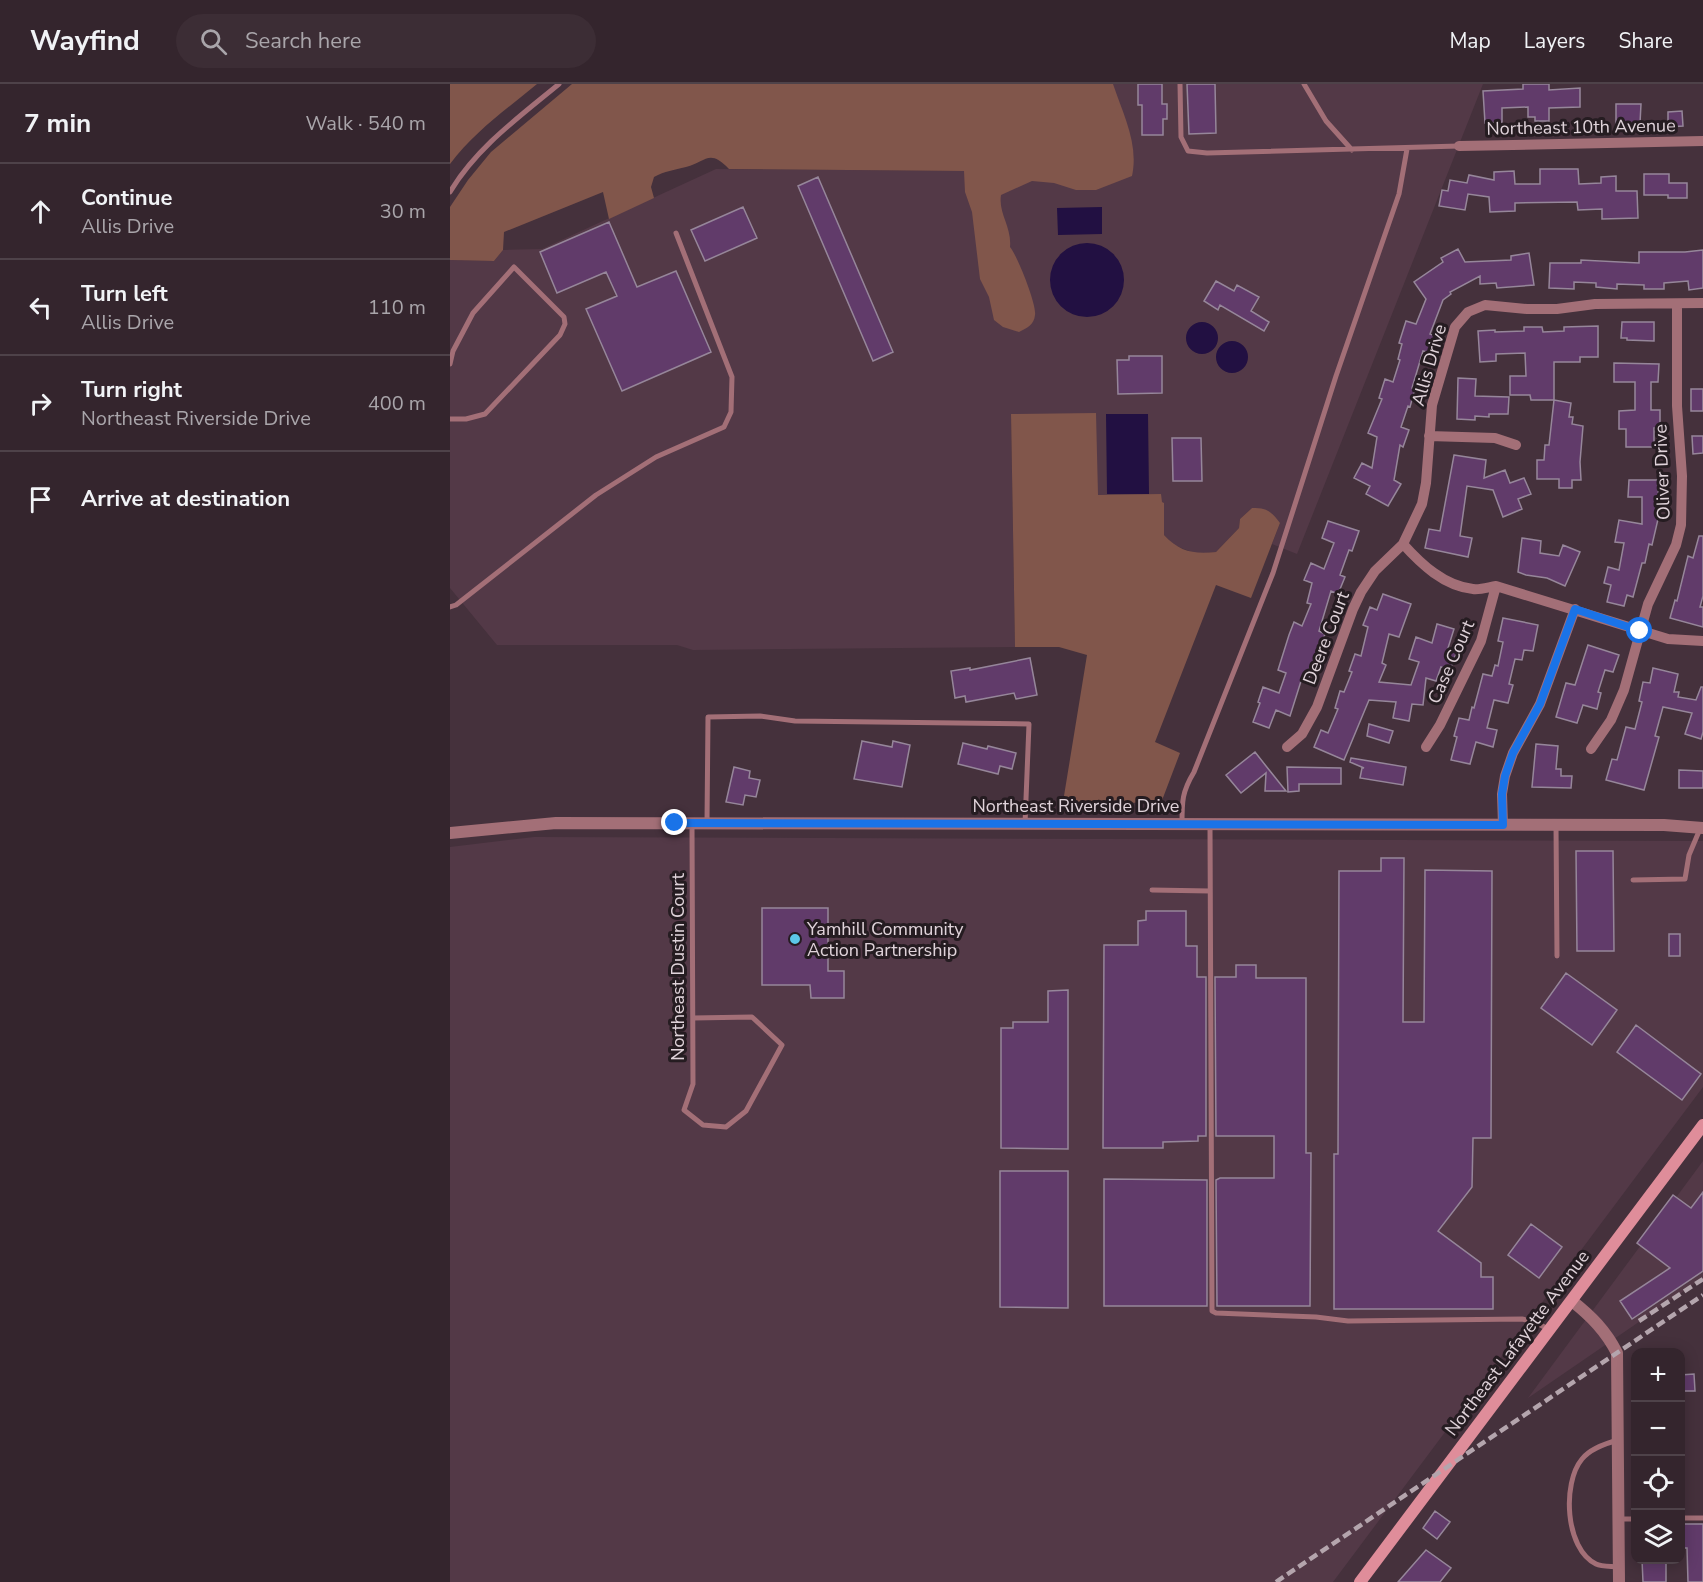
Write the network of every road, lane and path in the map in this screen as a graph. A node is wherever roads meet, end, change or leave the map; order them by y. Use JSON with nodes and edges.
{"nodes":[{"id":1,"x":559,"y":84,"type":"edge"},
{"id":2,"x":1180,"y":84,"type":"edge"},
{"id":3,"x":1304,"y":84,"type":"edge"},
{"id":4,"x":1703,"y":141,"type":"edge"},
{"id":5,"x":1460,"y":146,"type":"joint"},
{"id":6,"x":1407,"y":148,"type":"junction"},
{"id":7,"x":1352,"y":150,"type":"junction"},
{"id":8,"x":450,"y":192,"type":"edge"},
{"id":9,"x":676,"y":233,"type":"dead end"},
{"id":10,"x":1703,"y":303,"type":"edge"},
{"id":11,"x":1677,"y":304,"type":"junction"},
{"id":12,"x":450,"y":364,"type":"edge"},
{"id":13,"x":450,"y":419,"type":"edge"},
{"id":14,"x":1429,"y":436,"type":"junction"},
{"id":15,"x":1516,"y":445,"type":"dead end"},
{"id":16,"x":1403,"y":544,"type":"junction"},
{"id":17,"x":1496,"y":586,"type":"junction"},
{"id":18,"x":450,"y":607,"type":"edge"},
{"id":19,"x":1575,"y":609,"type":"junction"},
{"id":20,"x":1640,"y":631,"type":"junction"},
{"id":21,"x":1703,"y":641,"type":"edge"},
{"id":22,"x":1287,"y":747,"type":"dead end"},
{"id":23,"x":1426,"y":747,"type":"dead end"},
{"id":24,"x":1591,"y":748,"type":"dead end"},
{"id":25,"x":692,"y":823,"type":"junction"},
{"id":26,"x":707,"y":823,"type":"junction"},
{"id":27,"x":1025,"y":824,"type":"junction"},
{"id":28,"x":1182,"y":824,"type":"junction"},
{"id":29,"x":1210,"y":824,"type":"junction"},
{"id":30,"x":1503,"y":825,"type":"junction"},
{"id":31,"x":1556,"y":825,"type":"junction"},
{"id":32,"x":1702,"y":828,"type":"edge"},
{"id":33,"x":450,"y":833,"type":"edge"},
{"id":34,"x":1633,"y":880,"type":"dead end"},
{"id":35,"x":1152,"y":890,"type":"dead end"},
{"id":36,"x":1210,"y":891,"type":"junction"},
{"id":37,"x":1557,"y":956,"type":"dead end"},
{"id":38,"x":693,"y":1018,"type":"junction"},
{"id":39,"x":1703,"y":1125,"type":"edge"},
{"id":40,"x":1572,"y":1301,"type":"junction"},
{"id":41,"x":1550,"y":1330,"type":"junction"},
{"id":42,"x":1619,"y":1440,"type":"junction"},
{"id":43,"x":1685,"y":1518,"type":"edge"},
{"id":44,"x":1703,"y":1518,"type":"edge"},
{"id":45,"x":1619,"y":1519,"type":"junction"},
{"id":46,"x":1631,"y":1519,"type":"edge"},
{"id":47,"x":1619,"y":1567,"type":"junction"},
{"id":48,"x":1360,"y":1582,"type":"edge"},
{"id":49,"x":1619,"y":1582,"type":"edge"}],
"edges":[{"from":1,"to":8,"type":"lane"},
{"from":2,"to":7,"type":"lane"},
{"from":3,"to":7,"type":"lane"},
{"from":4,"to":5,"type":"street","name":"Northeast 10th Avenue"},
{"from":5,"to":6,"type":"lane"},
{"from":6,"to":7,"type":"lane"},
{"from":6,"to":28,"type":"lane"},
{"from":9,"to":18,"type":"lane"},
{"from":10,"to":11,"type":"street","name":"Allis Drive"},
{"from":11,"to":14,"type":"street","name":"Allis Drive"},
{"from":11,"to":20,"type":"street","name":"Oliver Drive"},
{"from":12,"to":13,"type":"lane"},
{"from":14,"to":15,"type":"street"},
{"from":14,"to":16,"type":"street","name":"Allis Drive"},
{"from":16,"to":17,"type":"street"},
{"from":16,"to":22,"type":"street","name":"Deere Court"},
{"from":17,"to":19,"type":"street"},
{"from":17,"to":23,"type":"street","name":"Case Court"},
{"from":19,"to":20,"type":"street"},
{"from":19,"to":30,"type":"street"},
{"from":20,"to":21,"type":"street"},
{"from":20,"to":24,"type":"street","name":"Oliver Drive"},
{"from":25,"to":26,"type":"street","name":"Northeast Riverside Drive"},
{"from":25,"to":33,"type":"street","name":"Northeast Riverside Drive"},
{"from":25,"to":38,"type":"lane","name":"Northeast Dustin Court"},
{"from":26,"to":27,"type":"street","name":"Northeast Riverside Drive"},
{"from":26,"to":27,"type":"lane"},
{"from":27,"to":28,"type":"street","name":"Northeast Riverside Drive"},
{"from":28,"to":29,"type":"street","name":"Northeast Riverside Drive"},
{"from":29,"to":30,"type":"street","name":"Northeast Riverside Drive"},
{"from":29,"to":36,"type":"lane"},
{"from":30,"to":31,"type":"street","name":"Northeast Riverside Drive"},
{"from":31,"to":32,"type":"street","name":"Northeast Riverside Drive"},
{"from":31,"to":37,"type":"lane"},
{"from":32,"to":34,"type":"lane"},
{"from":35,"to":36,"type":"lane"},
{"from":36,"to":41,"type":"lane"},
{"from":38,"to":38,"type":"lane","name":"Northeast Dustin Court"},
{"from":39,"to":40,"type":"main road","name":"Northeast Lafayette Avenue"},
{"from":40,"to":41,"type":"main road","name":"Northeast Lafayette Avenue"},
{"from":40,"to":42,"type":"street"},
{"from":41,"to":48,"type":"main road","name":"Northeast Lafayette Avenue"},
{"from":42,"to":45,"type":"street"},
{"from":42,"to":47,"type":"lane"},
{"from":43,"to":44,"type":"lane"},
{"from":45,"to":46,"type":"lane"},
{"from":45,"to":47,"type":"street"},
{"from":47,"to":49,"type":"street"}]}
